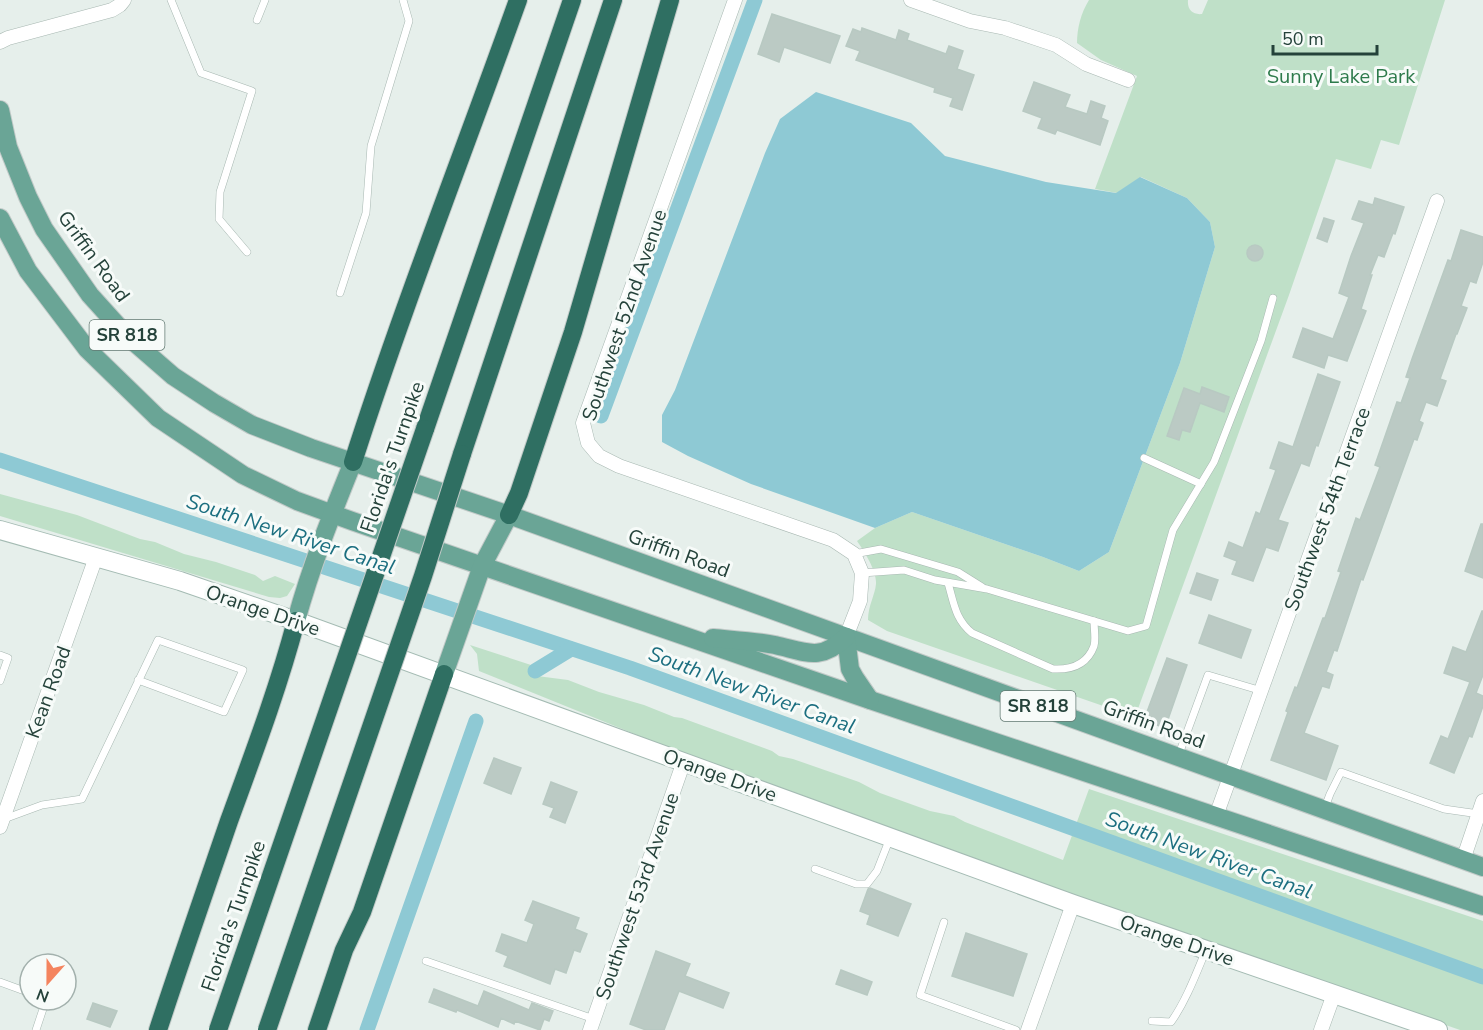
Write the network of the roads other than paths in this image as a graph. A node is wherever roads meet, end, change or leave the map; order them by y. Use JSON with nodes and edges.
{"nodes":[{"id":1,"x":124,"y":0,"type":"edge"},
{"id":2,"x":171,"y":0,"type":"edge"},
{"id":3,"x":265,"y":0,"type":"edge"},
{"id":4,"x":403,"y":0,"type":"edge"},
{"id":5,"x":518,"y":0,"type":"edge"},
{"id":6,"x":572,"y":0,"type":"edge"},
{"id":7,"x":613,"y":0,"type":"edge"},
{"id":8,"x":670,"y":0,"type":"edge"},
{"id":9,"x":735,"y":0,"type":"edge"},
{"id":10,"x":911,"y":0,"type":"edge"},
{"id":11,"x":257,"y":20,"type":"dead end"},
{"id":12,"x":0,"y":42,"type":"edge"},
{"id":13,"x":1128,"y":81,"type":"dead end"},
{"id":14,"x":0,"y":110,"type":"edge"},
{"id":15,"x":1437,"y":201,"type":"dead end"},
{"id":16,"x":0,"y":218,"type":"edge"},
{"id":17,"x":247,"y":252,"type":"dead end"},
{"id":18,"x":340,"y":293,"type":"dead end"},
{"id":19,"x":1273,"y":298,"type":"dead end"},
{"id":20,"x":1144,"y":458,"type":"dead end"},
{"id":21,"x":353,"y":462,"type":"junction"},
{"id":22,"x":1201,"y":484,"type":"junction"},
{"id":23,"x":332,"y":513,"type":"junction"},
{"id":24,"x":508,"y":515,"type":"junction"},
{"id":25,"x":0,"y":530,"type":"edge"},
{"id":26,"x":854,"y":554,"type":"junction"},
{"id":27,"x":96,"y":557,"type":"junction"},
{"id":28,"x":482,"y":566,"type":"junction"},
{"id":29,"x":862,"y":573,"type":"junction"},
{"id":30,"x":948,"y":583,"type":"junction"},
{"id":31,"x":987,"y":589,"type":"junction"},
{"id":32,"x":296,"y":621,"type":"junction"},
{"id":33,"x":1094,"y":621,"type":"junction"},
{"id":34,"x":675,"y":633,"type":"junction"},
{"id":35,"x":846,"y":637,"type":"junction"},
{"id":36,"x":0,"y":655,"type":"edge"},
{"id":37,"x":444,"y":674,"type":"junction"},
{"id":38,"x":138,"y":680,"type":"junction"},
{"id":39,"x":0,"y":681,"type":"edge"},
{"id":40,"x":1262,"y":691,"type":"junction"},
{"id":41,"x":870,"y":700,"type":"junction"},
{"id":42,"x":1178,"y":757,"type":"junction"},
{"id":43,"x":684,"y":762,"type":"junction"},
{"id":44,"x":1230,"y":776,"type":"junction"},
{"id":45,"x":1481,"y":808,"type":"edge"},
{"id":46,"x":1324,"y":810,"type":"junction"},
{"id":47,"x":1216,"y":816,"type":"junction"},
{"id":48,"x":1,"y":822,"type":"edge"},
{"id":49,"x":890,"y":838,"type":"junction"},
{"id":50,"x":1463,"y":860,"type":"junction"},
{"id":51,"x":1483,"y":867,"type":"edge"},
{"id":52,"x":815,"y":869,"type":"dead end"},
{"id":53,"x":1072,"y":904,"type":"junction"},
{"id":54,"x":1483,"y":906,"type":"edge"},
{"id":55,"x":944,"y":922,"type":"dead end"},
{"id":56,"x":1206,"y":950,"type":"junction"},
{"id":57,"x":426,"y":961,"type":"dead end"},
{"id":58,"x":0,"y":982,"type":"edge"},
{"id":59,"x":18,"y":989,"type":"edge"},
{"id":60,"x":1334,"y":994,"type":"junction"},
{"id":61,"x":42,"y":1012,"type":"edge"},
{"id":62,"x":1152,"y":1021,"type":"dead end"},
{"id":63,"x":592,"y":1024,"type":"edge"},
{"id":64,"x":36,"y":1030,"type":"edge"},
{"id":65,"x":158,"y":1030,"type":"edge"},
{"id":66,"x":218,"y":1030,"type":"edge"},
{"id":67,"x":267,"y":1030,"type":"edge"},
{"id":68,"x":317,"y":1030,"type":"edge"},
{"id":69,"x":1016,"y":1030,"type":"edge"},
{"id":70,"x":1028,"y":1030,"type":"edge"},
{"id":71,"x":1321,"y":1030,"type":"edge"},
{"id":72,"x":1438,"y":1030,"type":"edge"}],
"edges":[{"from":1,"to":12,"type":"street"},
{"from":2,"to":17,"type":"lane"},
{"from":3,"to":11,"type":"lane"},
{"from":4,"to":18,"type":"lane"},
{"from":5,"to":21,"type":"highway"},
{"from":6,"to":66,"type":"highway","name":"Florida's Turnpike","bridge":true},
{"from":7,"to":67,"type":"highway","bridge":true},
{"from":8,"to":24,"type":"highway"},
{"from":9,"to":26,"type":"street","name":"Southwest 52nd Avenue"},
{"from":10,"to":13,"type":"street"},
{"from":14,"to":21,"type":"main road","name":"Griffin Road","number":"SR 818"},
{"from":15,"to":40,"type":"street","name":"Southwest 54th Terrace"},
{"from":16,"to":23,"type":"main road","number":"SR 818"},
{"from":19,"to":22,"type":"lane"},
{"from":20,"to":22,"type":"lane"},
{"from":21,"to":23,"type":"main road"},
{"from":21,"to":24,"type":"main road","name":"Griffin Road","number":"SR 818"},
{"from":22,"to":33,"type":"lane"},
{"from":23,"to":28,"type":"main road","number":"SR 818"},
{"from":23,"to":32,"type":"main road"},
{"from":24,"to":28,"type":"main road"},
{"from":24,"to":35,"type":"main road","name":"Griffin Road","number":"SR 818"},
{"from":25,"to":27,"type":"street","name":"Orange Drive"},
{"from":26,"to":29,"type":"street"},
{"from":26,"to":31,"type":"lane"},
{"from":27,"to":32,"type":"street","name":"Orange Drive"},
{"from":27,"to":48,"type":"street","name":"Kean Road"},
{"from":28,"to":34,"type":"main road","number":"SR 818"},
{"from":28,"to":37,"type":"main road"},
{"from":29,"to":30,"type":"lane"},
{"from":29,"to":35,"type":"street"},
{"from":30,"to":31,"type":"lane"},
{"from":30,"to":33,"type":"lane"},
{"from":31,"to":33,"type":"lane"},
{"from":32,"to":37,"type":"street","name":"Orange Drive"},
{"from":32,"to":65,"type":"highway"},
{"from":34,"to":35,"type":"main road"},
{"from":34,"to":41,"type":"main road","number":"SR 818"},
{"from":35,"to":41,"type":"main road"},
{"from":35,"to":42,"type":"main road","name":"Griffin Road","number":"SR 818"},
{"from":36,"to":39,"type":"lane"},
{"from":37,"to":43,"type":"street","name":"Orange Drive"},
{"from":37,"to":68,"type":"highway"},
{"from":38,"to":38,"type":"lane"},
{"from":38,"to":48,"type":"lane"},
{"from":40,"to":42,"type":"lane"},
{"from":40,"to":44,"type":"street","name":"Southwest 54th Terrace"},
{"from":41,"to":47,"type":"main road","number":"SR 818"},
{"from":42,"to":44,"type":"main road","name":"Griffin Road","number":"SR 818"},
{"from":43,"to":49,"type":"street","name":"Orange Drive"},
{"from":43,"to":63,"type":"street","name":"Southwest 53rd Avenue"},
{"from":44,"to":46,"type":"main road","name":"Griffin Road","number":"SR 818"},
{"from":44,"to":47,"type":"street","name":"Southwest 54th Terrace"},
{"from":45,"to":46,"type":"lane"},
{"from":45,"to":50,"type":"street"},
{"from":46,"to":50,"type":"main road","name":"Griffin Road","number":"SR 818"},
{"from":47,"to":54,"type":"main road","number":"SR 818"},
{"from":49,"to":52,"type":"lane"},
{"from":49,"to":53,"type":"street","name":"Orange Drive"},
{"from":50,"to":51,"type":"main road","name":"Griffin Road","number":"SR 818"},
{"from":53,"to":56,"type":"street","name":"Orange Drive"},
{"from":53,"to":70,"type":"street"},
{"from":55,"to":69,"type":"lane"},
{"from":56,"to":60,"type":"street","name":"Orange Drive"},
{"from":56,"to":62,"type":"lane"},
{"from":57,"to":63,"type":"lane"},
{"from":58,"to":59,"type":"lane"},
{"from":60,"to":71,"type":"street"},
{"from":60,"to":72,"type":"street","name":"Orange Drive"},
{"from":61,"to":64,"type":"lane"}]}
